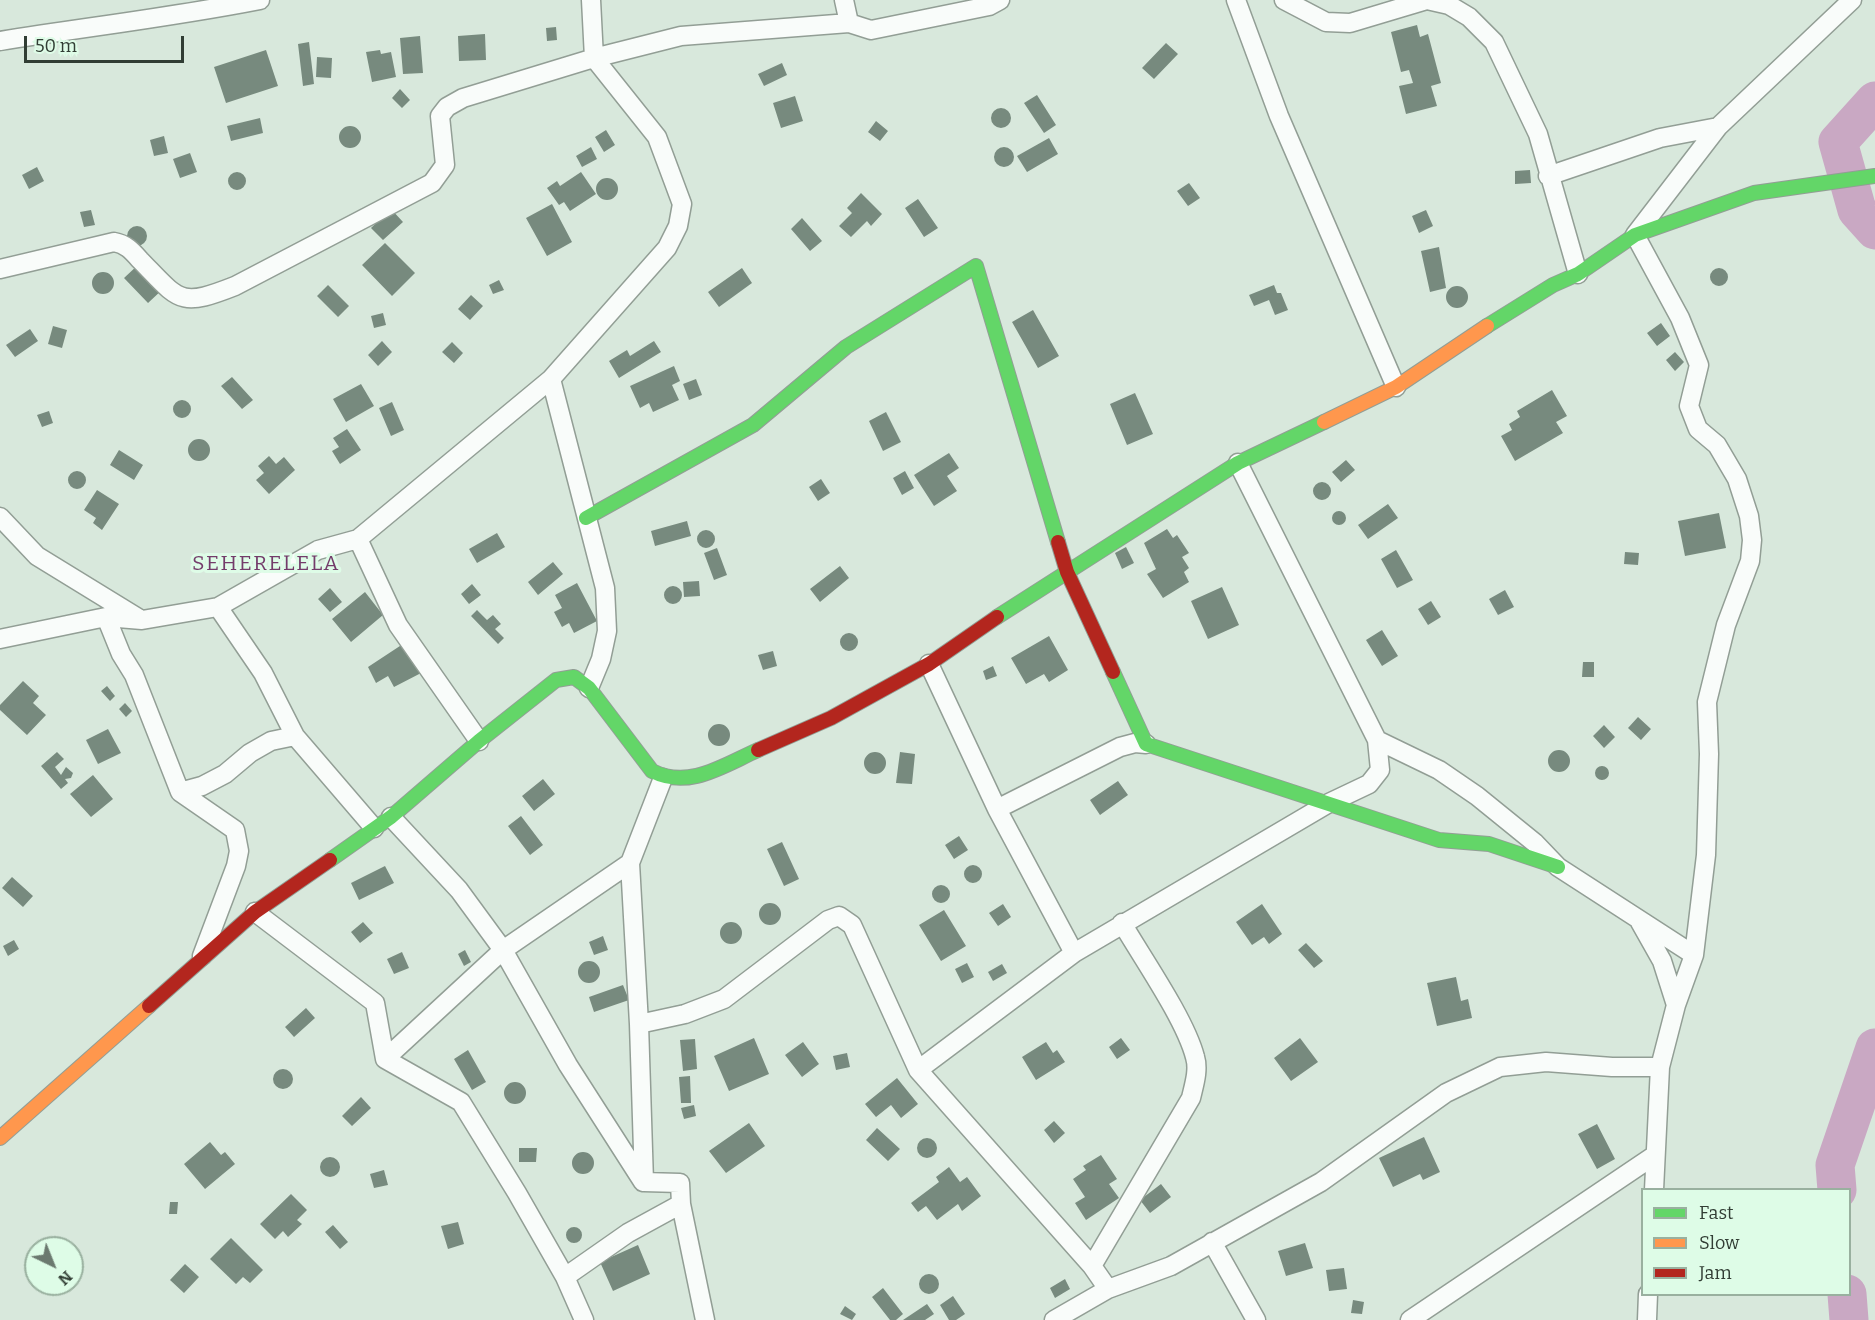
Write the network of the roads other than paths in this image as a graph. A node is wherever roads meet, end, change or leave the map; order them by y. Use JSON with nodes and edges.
{"nodes":[{"id":1,"x":260,"y":0,"type":"edge"},
{"id":2,"x":591,"y":0,"type":"edge"},
{"id":3,"x":844,"y":0,"type":"edge"},
{"id":4,"x":1000,"y":0,"type":"edge"},
{"id":5,"x":1236,"y":0,"type":"edge"},
{"id":6,"x":1284,"y":0,"type":"edge"},
{"id":7,"x":1852,"y":0,"type":"edge"},
{"id":8,"x":849,"y":23,"type":"junction"},
{"id":9,"x":0,"y":41,"type":"edge"},
{"id":10,"x":594,"y":58,"type":"junction"},
{"id":11,"x":1718,"y":127,"type":"junction"},
{"id":12,"x":1548,"y":176,"type":"junction"},
{"id":13,"x":1875,"y":176,"type":"edge"},
{"id":14,"x":1635,"y":235,"type":"junction"},
{"id":15,"x":0,"y":269,"type":"edge"},
{"id":16,"x":1578,"y":274,"type":"junction"},
{"id":17,"x":551,"y":379,"type":"junction"},
{"id":18,"x":1396,"y":387,"type":"junction"},
{"id":19,"x":1238,"y":462,"type":"junction"},
{"id":20,"x":0,"y":518,"type":"edge"},
{"id":21,"x":586,"y":518,"type":"junction"},
{"id":22,"x":358,"y":539,"type":"junction"},
{"id":23,"x":1068,"y":572,"type":"junction"},
{"id":24,"x":218,"y":607,"type":"junction"},
{"id":25,"x":106,"y":617,"type":"junction"},
{"id":26,"x":142,"y":620,"type":"junction"},
{"id":27,"x":0,"y":639,"type":"edge"},
{"id":28,"x":929,"y":664,"type":"junction"},
{"id":29,"x":589,"y":688,"type":"junction"},
{"id":30,"x":295,"y":736,"type":"junction"},
{"id":31,"x":1377,"y":740,"type":"junction"},
{"id":32,"x":479,"y":741,"type":"junction"},
{"id":33,"x":1146,"y":744,"type":"junction"},
{"id":34,"x":663,"y":778,"type":"junction"},
{"id":35,"x":180,"y":792,"type":"junction"},
{"id":36,"x":1329,"y":802,"type":"junction"},
{"id":37,"x":997,"y":809,"type":"junction"},
{"id":38,"x":391,"y":817,"type":"junction"},
{"id":39,"x":374,"y":828,"type":"junction"},
{"id":40,"x":630,"y":863,"type":"junction"},
{"id":41,"x":1558,"y":867,"type":"junction"},
{"id":42,"x":255,"y":912,"type":"junction"},
{"id":43,"x":1639,"y":921,"type":"junction"},
{"id":44,"x":1122,"y":923,"type":"junction"},
{"id":45,"x":503,"y":950,"type":"junction"},
{"id":46,"x":1074,"y":953,"type":"junction"},
{"id":47,"x":1694,"y":955,"type":"junction"},
{"id":48,"x":200,"y":961,"type":"junction"},
{"id":49,"x":1676,"y":1005,"type":"junction"},
{"id":50,"x":639,"y":1024,"type":"junction"},
{"id":51,"x":385,"y":1059,"type":"junction"},
{"id":52,"x":1660,"y":1066,"type":"junction"},
{"id":53,"x":918,"y":1070,"type":"junction"},
{"id":54,"x":0,"y":1138,"type":"edge"},
{"id":55,"x":1655,"y":1155,"type":"junction"},
{"id":56,"x":644,"y":1182,"type":"junction"},
{"id":57,"x":1654,"y":1188,"type":"edge"},
{"id":58,"x":681,"y":1204,"type":"junction"},
{"id":59,"x":1212,"y":1242,"type":"junction"},
{"id":60,"x":1092,"y":1266,"type":"junction"},
{"id":61,"x":565,"y":1277,"type":"junction"},
{"id":62,"x":1108,"y":1289,"type":"junction"},
{"id":63,"x":1648,"y":1296,"type":"edge"},
{"id":64,"x":1064,"y":1317,"type":"edge"},
{"id":65,"x":584,"y":1320,"type":"edge"},
{"id":66,"x":705,"y":1320,"type":"edge"},
{"id":67,"x":1256,"y":1320,"type":"edge"},
{"id":68,"x":1410,"y":1320,"type":"edge"},
{"id":69,"x":1647,"y":1320,"type":"edge"}],
"edges":[{"from":1,"to":9,"type":"street"},
{"from":2,"to":10,"type":"street"},
{"from":3,"to":8,"type":"street"},
{"from":4,"to":8,"type":"street"},
{"from":5,"to":18,"type":"street"},
{"from":6,"to":12,"type":"street"},
{"from":7,"to":11,"type":"street"},
{"from":8,"to":10,"type":"street"},
{"from":10,"to":15,"type":"street"},
{"from":10,"to":17,"type":"street"},
{"from":11,"to":12,"type":"street"},
{"from":11,"to":14,"type":"street"},
{"from":12,"to":16,"type":"street"},
{"from":13,"to":14,"type":"street"},
{"from":14,"to":16,"type":"street"},
{"from":14,"to":47,"type":"street"},
{"from":16,"to":18,"type":"street"},
{"from":17,"to":21,"type":"street"},
{"from":17,"to":22,"type":"street"},
{"from":18,"to":19,"type":"street"},
{"from":19,"to":23,"type":"street"},
{"from":19,"to":31,"type":"street"},
{"from":20,"to":26,"type":"street"},
{"from":21,"to":23,"type":"street"},
{"from":21,"to":29,"type":"street"},
{"from":22,"to":24,"type":"street"},
{"from":22,"to":32,"type":"street"},
{"from":23,"to":28,"type":"street"},
{"from":23,"to":33,"type":"street"},
{"from":24,"to":26,"type":"street"},
{"from":24,"to":30,"type":"street"},
{"from":25,"to":26,"type":"street"},
{"from":25,"to":27,"type":"street"},
{"from":25,"to":35,"type":"street"},
{"from":28,"to":34,"type":"street"},
{"from":28,"to":37,"type":"street"},
{"from":29,"to":32,"type":"street"},
{"from":29,"to":34,"type":"street"},
{"from":30,"to":35,"type":"street"},
{"from":30,"to":39,"type":"street"},
{"from":31,"to":36,"type":"street"},
{"from":31,"to":41,"type":"street"},
{"from":32,"to":38,"type":"street"},
{"from":33,"to":36,"type":"street"},
{"from":33,"to":37,"type":"street"},
{"from":34,"to":40,"type":"street"},
{"from":35,"to":48,"type":"street"},
{"from":36,"to":41,"type":"street"},
{"from":36,"to":44,"type":"street"},
{"from":37,"to":46,"type":"street"},
{"from":38,"to":39,"type":"street"},
{"from":38,"to":45,"type":"street"},
{"from":39,"to":42,"type":"street"},
{"from":40,"to":45,"type":"street"},
{"from":40,"to":50,"type":"street"},
{"from":41,"to":43,"type":"street"},
{"from":42,"to":48,"type":"street"},
{"from":42,"to":51,"type":"street"},
{"from":43,"to":47,"type":"street"},
{"from":43,"to":49,"type":"street"},
{"from":44,"to":46,"type":"street"},
{"from":44,"to":60,"type":"street"},
{"from":45,"to":51,"type":"street"},
{"from":45,"to":56,"type":"street"},
{"from":46,"to":53,"type":"street"},
{"from":47,"to":49,"type":"street"},
{"from":48,"to":54,"type":"street"},
{"from":49,"to":52,"type":"street"},
{"from":50,"to":53,"type":"street"},
{"from":50,"to":56,"type":"street"},
{"from":51,"to":61,"type":"street"},
{"from":52,"to":55,"type":"street"},
{"from":52,"to":59,"type":"street"},
{"from":53,"to":60,"type":"street"},
{"from":55,"to":57,"type":"street"},
{"from":55,"to":68,"type":"street"},
{"from":56,"to":58,"type":"street"},
{"from":58,"to":61,"type":"street"},
{"from":58,"to":66,"type":"street"},
{"from":59,"to":62,"type":"street"},
{"from":59,"to":67,"type":"street"},
{"from":60,"to":62,"type":"street"},
{"from":61,"to":65,"type":"street"},
{"from":62,"to":64,"type":"street"},
{"from":63,"to":69,"type":"street"}]}
